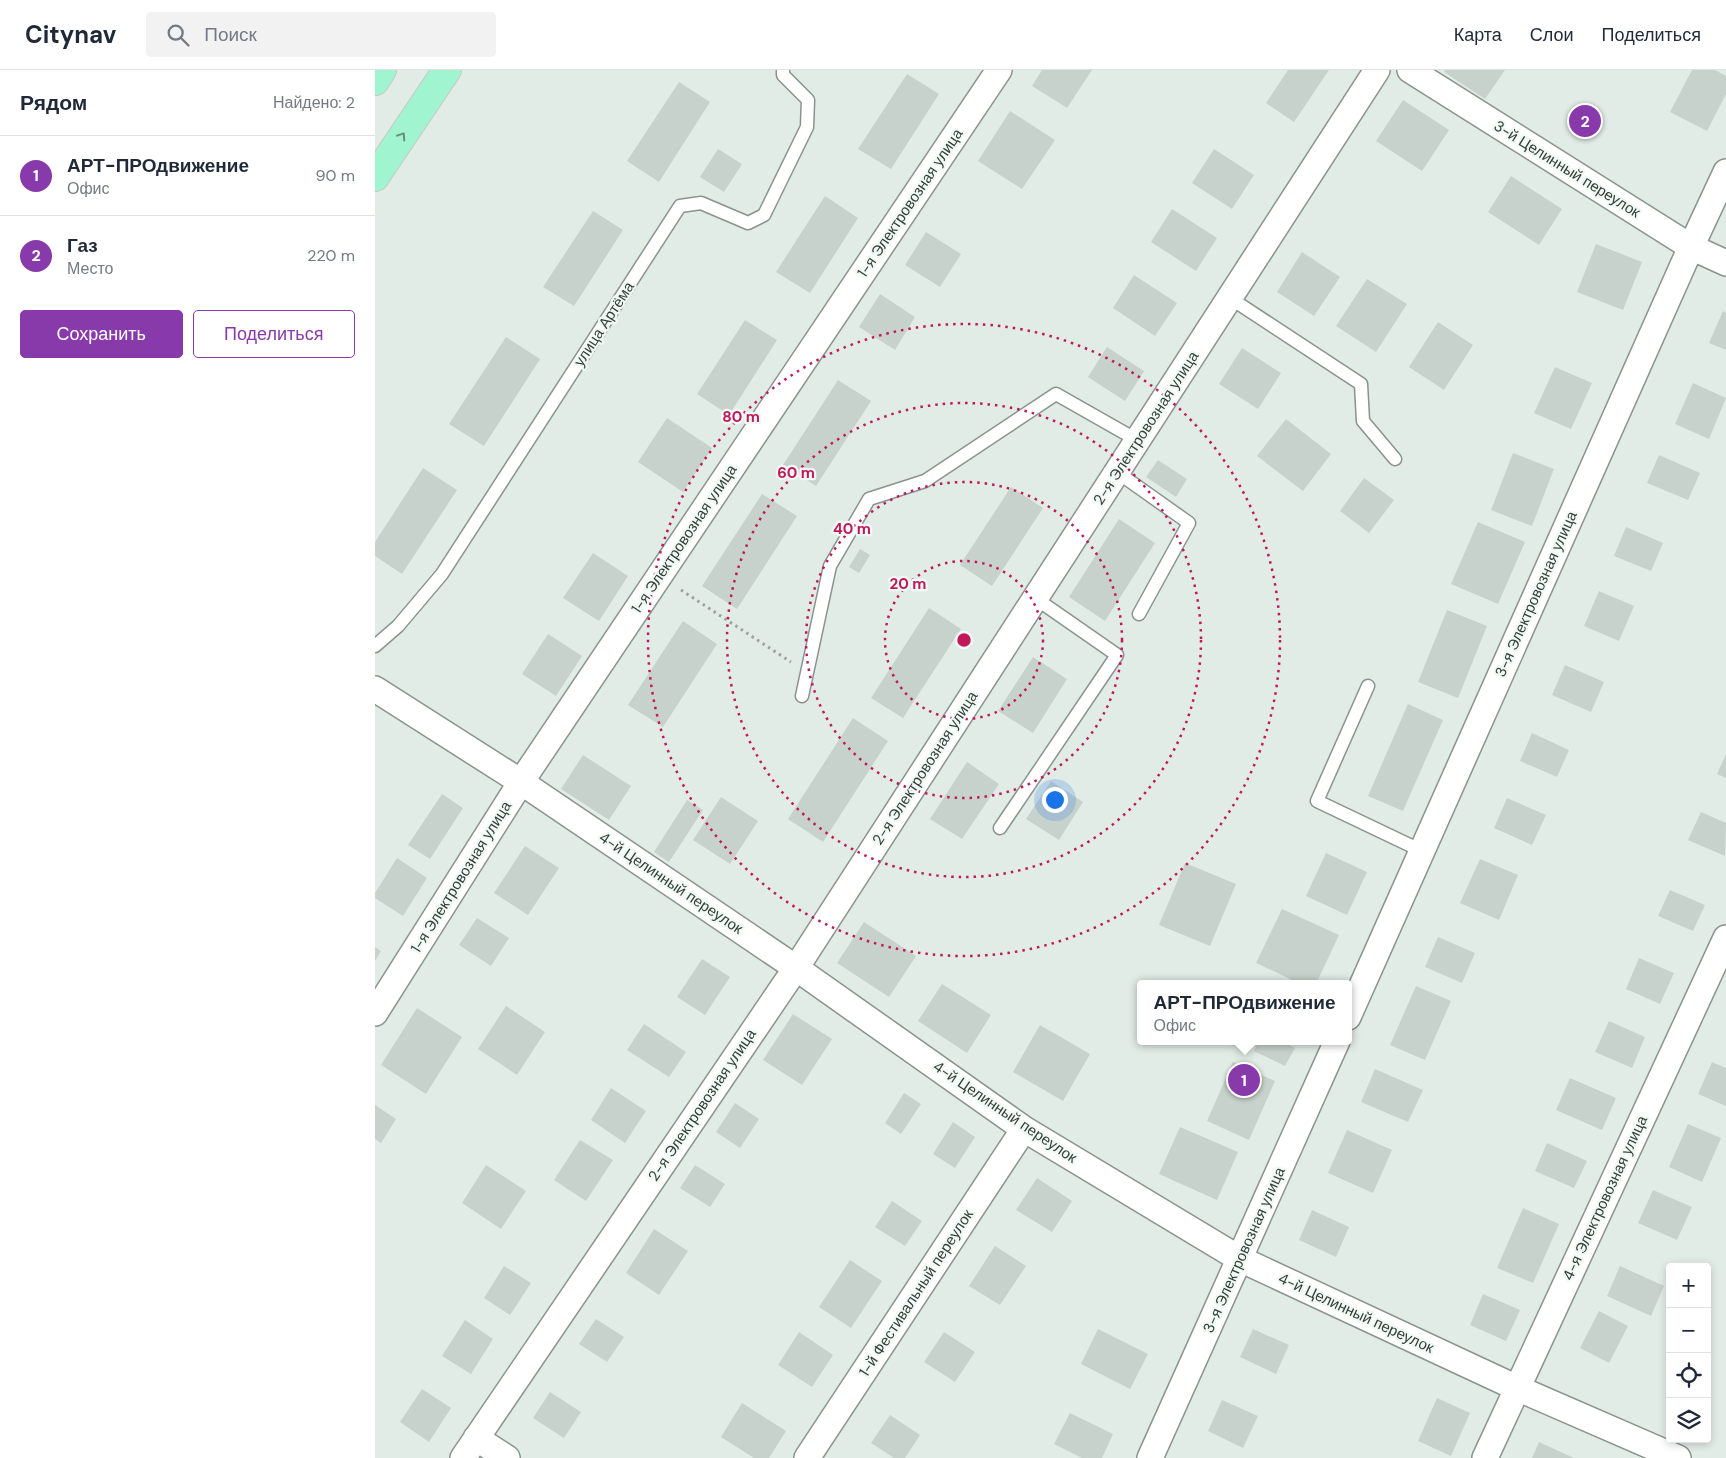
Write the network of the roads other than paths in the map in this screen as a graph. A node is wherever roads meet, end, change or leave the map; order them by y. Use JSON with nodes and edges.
{"nodes":[{"id":1,"x":382,"y":70,"type":"edge"},
{"id":2,"x":447,"y":70,"type":"edge"},
{"id":3,"x":783,"y":70,"type":"edge"},
{"id":4,"x":999,"y":70,"type":"edge"},
{"id":5,"x":1377,"y":70,"type":"edge"},
{"id":6,"x":1410,"y":70,"type":"edge"},
{"id":7,"x":375,"y":81,"type":"edge"},
{"id":8,"x":1726,"y":172,"type":"edge"},
{"id":9,"x":375,"y":177,"type":"edge"},
{"id":10,"x":1691,"y":247,"type":"junction"},
{"id":11,"x":1726,"y":263,"type":"edge"},
{"id":12,"x":1230,"y":298,"type":"junction"},
{"id":13,"x":1137,"y":440,"type":"junction"},
{"id":14,"x":1395,"y":459,"type":"dead end"},
{"id":15,"x":1117,"y":472,"type":"junction"},
{"id":16,"x":1035,"y":598,"type":"junction"},
{"id":17,"x":1139,"y":614,"type":"dead end"},
{"id":18,"x":375,"y":646,"type":"edge"},
{"id":19,"x":1368,"y":686,"type":"dead end"},
{"id":20,"x":375,"y":689,"type":"edge"},
{"id":21,"x":803,"y":696,"type":"dead end"},
{"id":22,"x":521,"y":782,"type":"junction"},
{"id":23,"x":1000,"y":828,"type":"dead end"},
{"id":24,"x":1422,"y":851,"type":"junction"},
{"id":25,"x":1726,"y":938,"type":"edge"},
{"id":26,"x":796,"y":968,"type":"junction"},
{"id":27,"x":1352,"y":1008,"type":"edge"},
{"id":28,"x":375,"y":1013,"type":"edge"},
{"id":29,"x":1335,"y":1045,"type":"edge"},
{"id":30,"x":1025,"y":1128,"type":"junction"},
{"id":31,"x":1240,"y":1259,"type":"junction"},
{"id":32,"x":1517,"y":1388,"type":"junction"},
{"id":33,"x":469,"y":1448,"type":"edge"},
{"id":34,"x":507,"y":1458,"type":"edge"},
{"id":35,"x":807,"y":1458,"type":"edge"},
{"id":36,"x":1150,"y":1458,"type":"edge"},
{"id":37,"x":1485,"y":1458,"type":"edge"},
{"id":38,"x":1678,"y":1458,"type":"edge"}],
"edges":[{"from":1,"to":7,"type":"main road"},
{"from":9,"to":2,"type":"main road","one_way":true},
{"from":3,"to":18,"type":"lane","name":"улица Артёма"},
{"from":4,"to":22,"type":"street","name":"1-я Электровозная улица"},
{"from":5,"to":12,"type":"street","name":"2-я Электровозная улица"},
{"from":6,"to":10,"type":"street","name":"3-й Целинный переулок"},
{"from":8,"to":10,"type":"street","name":"3-я Электровозная улица"},
{"from":10,"to":11,"type":"street","name":"3-й Целинный переулок"},
{"from":10,"to":24,"type":"street","name":"3-я Электровозная улица"},
{"from":12,"to":13,"type":"street","name":"2-я Электровозная улица"},
{"from":12,"to":14,"type":"lane"},
{"from":13,"to":15,"type":"street","name":"2-я Электровозная улица"},
{"from":13,"to":21,"type":"lane"},
{"from":15,"to":16,"type":"street","name":"2-я Электровозная улица"},
{"from":15,"to":17,"type":"lane"},
{"from":16,"to":23,"type":"lane"},
{"from":16,"to":26,"type":"street","name":"2-я Электровозная улица"},
{"from":19,"to":24,"type":"lane"},
{"from":20,"to":22,"type":"street","name":"4-й Целинный переулок"},
{"from":22,"to":26,"type":"street","name":"4-й Целинный переулок"},
{"from":22,"to":28,"type":"street","name":"1-я Электровозная улица"},
{"from":24,"to":27,"type":"street","name":"3-я Электровозная улица"},
{"from":25,"to":32,"type":"street","name":"4-я Электровозная улица"},
{"from":26,"to":30,"type":"street","name":"4-й Целинный переулок"},
{"from":26,"to":33,"type":"street","name":"2-я Электровозная улица"},
{"from":29,"to":31,"type":"street","name":"3-я Электровозная улица"},
{"from":30,"to":31,"type":"street","name":"4-й Целинный переулок"},
{"from":30,"to":35,"type":"street","name":"1-й Фестивальный переулок"},
{"from":31,"to":32,"type":"street","name":"4-й Целинный переулок"},
{"from":31,"to":36,"type":"street","name":"3-я Электровозная улица"},
{"from":32,"to":37,"type":"street","name":"4-я Электровозная улица"},
{"from":32,"to":38,"type":"street","name":"4-й Целинный переулок"},
{"from":33,"to":34,"type":"street"}]}
